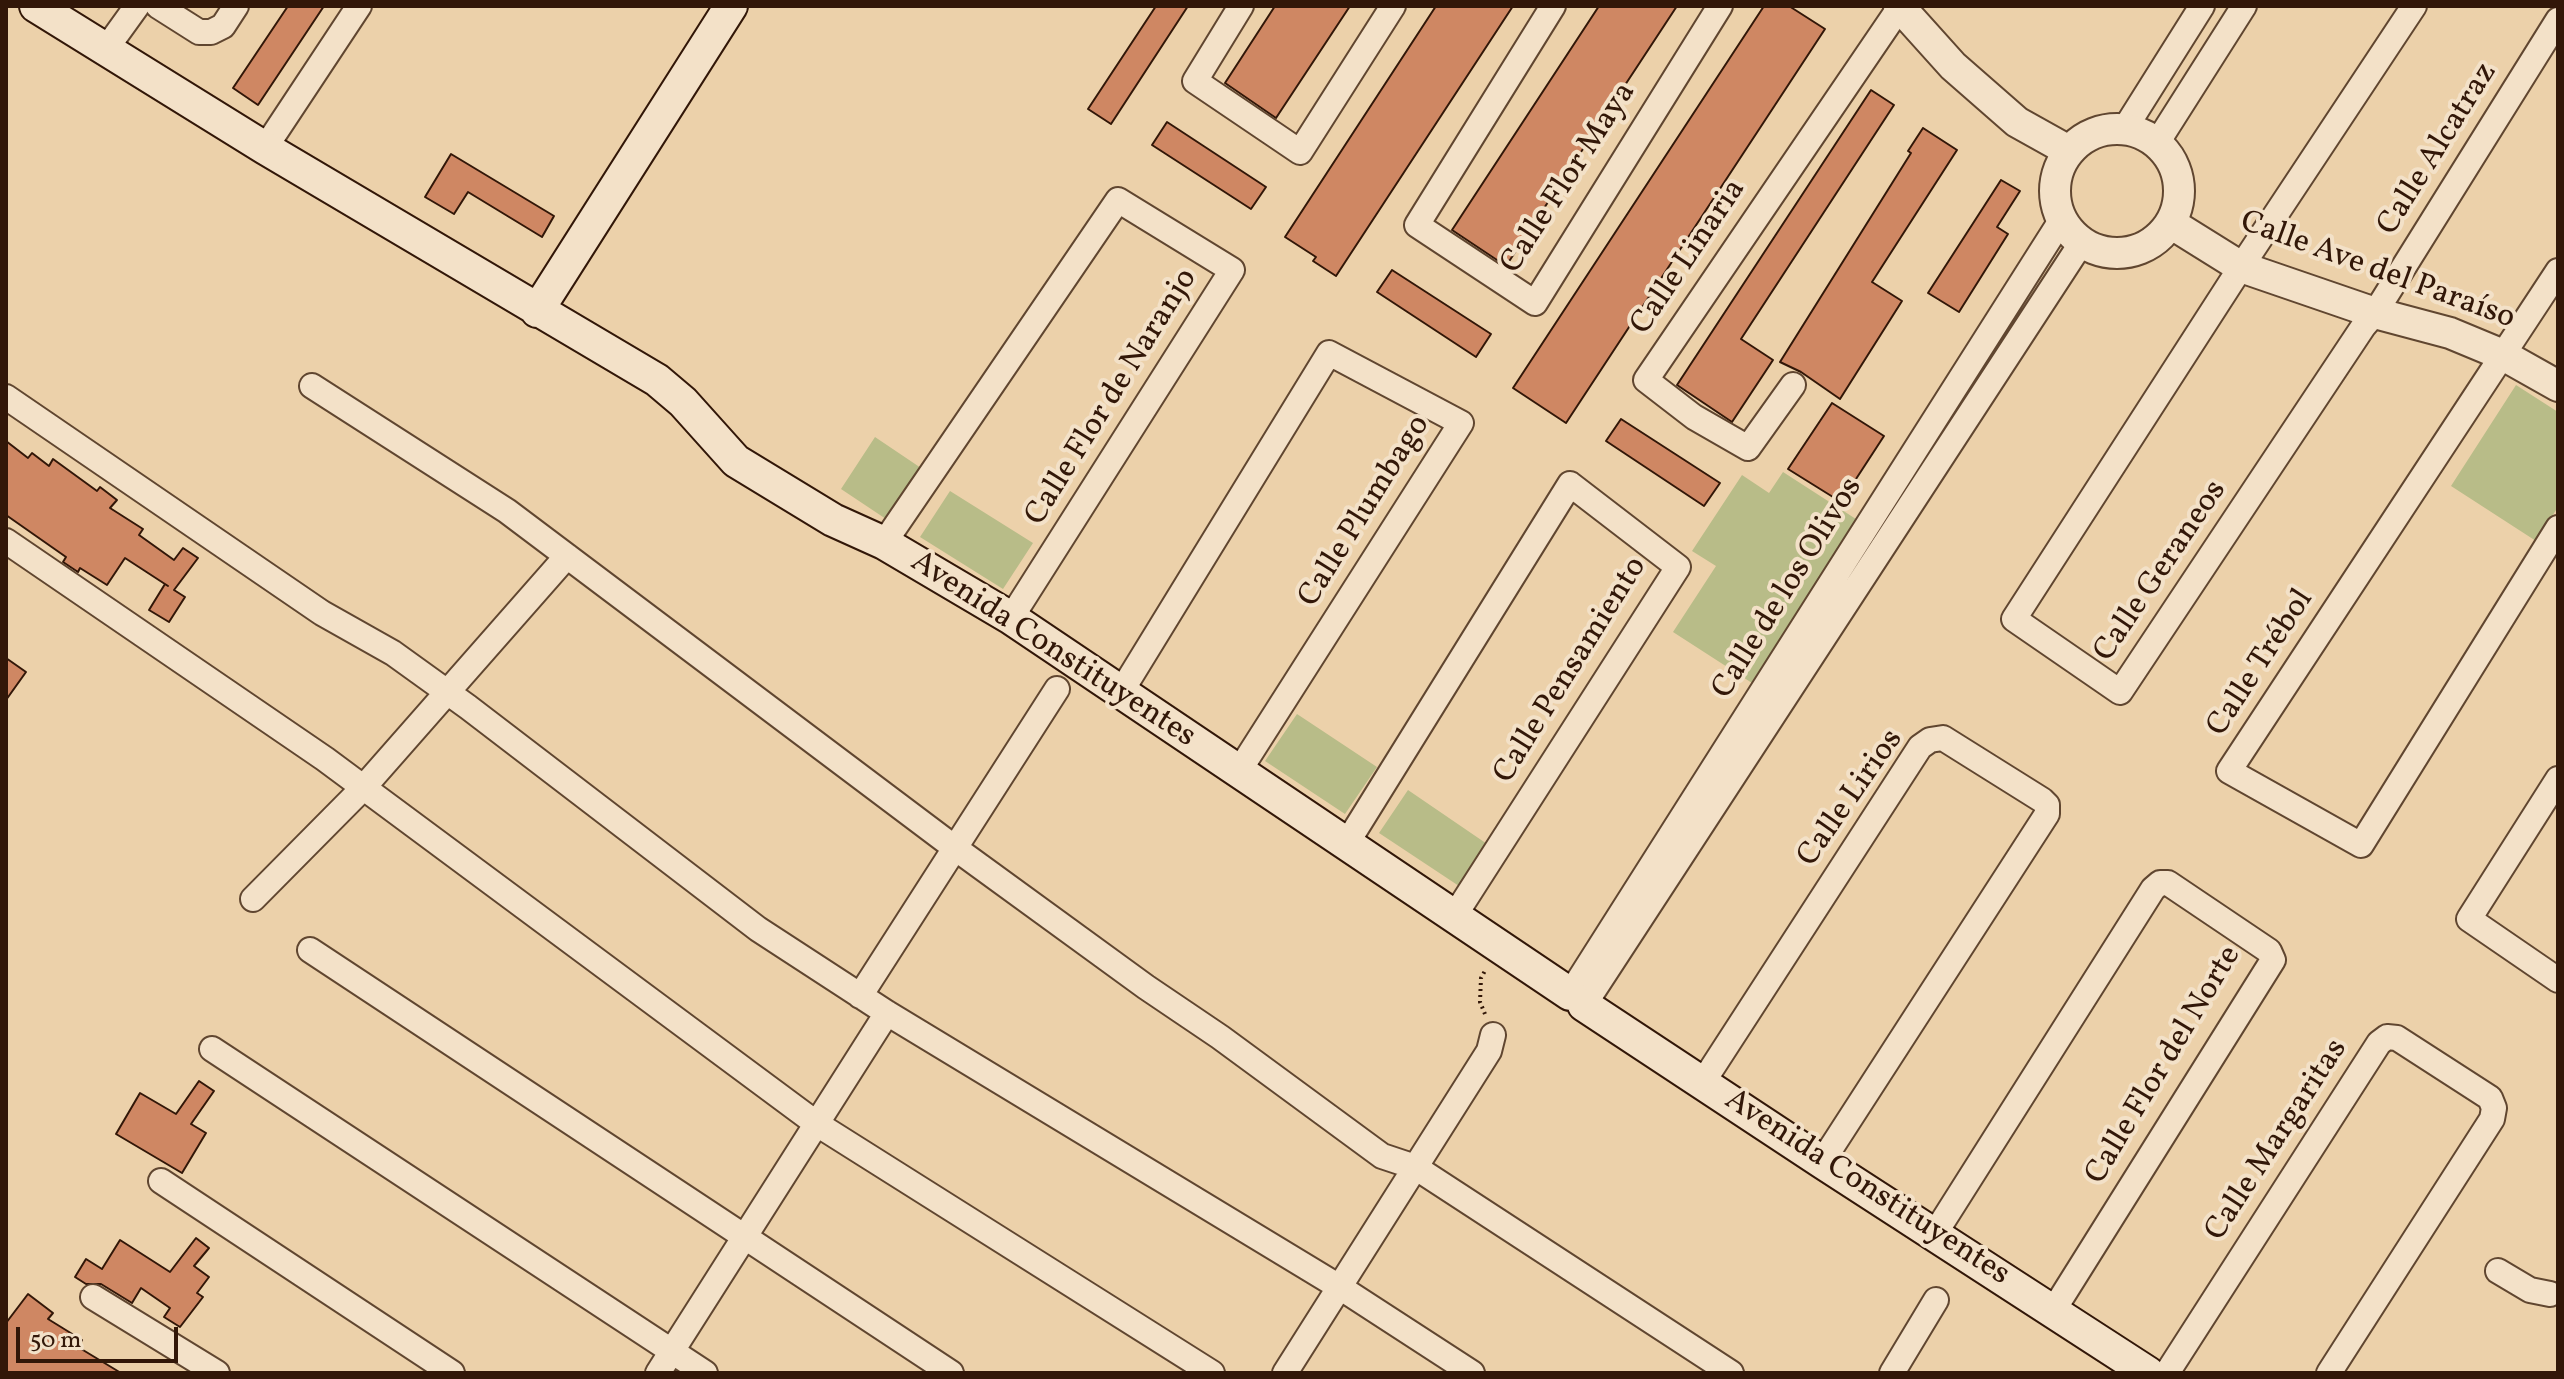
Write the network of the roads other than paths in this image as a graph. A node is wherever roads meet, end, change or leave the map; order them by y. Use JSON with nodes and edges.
{"nodes":[{"id":1,"x":36,"y":6,"type":"edge"},
{"id":2,"x":137,"y":6,"type":"edge"},
{"id":3,"x":158,"y":6,"type":"edge"},
{"id":4,"x":236,"y":6,"type":"edge"},
{"id":5,"x":359,"y":6,"type":"edge"},
{"id":6,"x":731,"y":6,"type":"edge"},
{"id":7,"x":1241,"y":6,"type":"edge"},
{"id":8,"x":1393,"y":6,"type":"edge"},
{"id":9,"x":1553,"y":6,"type":"edge"},
{"id":10,"x":1720,"y":6,"type":"edge"},
{"id":11,"x":2202,"y":6,"type":"edge"},
{"id":12,"x":2244,"y":6,"type":"edge"},
{"id":13,"x":2414,"y":6,"type":"edge"},
{"id":14,"x":1899,"y":7,"type":"edge"},
{"id":15,"x":2558,"y":20,"type":"edge"},
{"id":16,"x":106,"y":49,"type":"junction"},
{"id":17,"x":2124,"y":130,"type":"junction"},
{"id":18,"x":2157,"y":143,"type":"junction"},
{"id":19,"x":265,"y":148,"type":"junction"},
{"id":20,"x":2069,"y":151,"type":"junction"},
{"id":21,"x":2062,"y":219,"type":"junction"},
{"id":22,"x":2172,"y":224,"type":"junction"},
{"id":23,"x":2082,"y":242,"type":"junction"},
{"id":24,"x":2241,"y":267,"type":"junction"},
{"id":25,"x":2558,"y":271,"type":"edge"},
{"id":26,"x":537,"y":311,"type":"junction"},
{"id":27,"x":2375,"y":313,"type":"junction"},
{"id":28,"x":2503,"y":355,"type":"junction"},
{"id":29,"x":1793,"y":385,"type":"dead end"},
{"id":30,"x":312,"y":386,"type":"dead end"},
{"id":31,"x":2558,"y":386,"type":"edge"},
{"id":32,"x":6,"y":397,"type":"edge"},
{"id":33,"x":2558,"y":528,"type":"edge"},
{"id":34,"x":6,"y":541,"type":"edge"},
{"id":35,"x":884,"y":543,"type":"junction"},
{"id":36,"x":567,"y":556,"type":"junction"},
{"id":37,"x":1011,"y":618,"type":"junction"},
{"id":38,"x":1057,"y":689,"type":"dead end"},
{"id":39,"x":447,"y":691,"type":"junction"},
{"id":40,"x":1121,"y":692,"type":"junction"},
{"id":41,"x":1239,"y":771,"type":"junction"},
{"id":42,"x":2558,"y":779,"type":"edge"},
{"id":43,"x":363,"y":788,"type":"junction"},
{"id":44,"x":1347,"y":843,"type":"junction"},
{"id":45,"x":955,"y":848,"type":"junction"},
{"id":46,"x":253,"y":899,"type":"dead end"},
{"id":47,"x":1455,"y":915,"type":"junction"},
{"id":48,"x":310,"y":950,"type":"dead end"},
{"id":49,"x":2558,"y":980,"type":"edge"},
{"id":50,"x":860,"y":996,"type":"junction"},
{"id":51,"x":1577,"y":999,"type":"junction"},
{"id":52,"x":887,"y":1013,"type":"junction"},
{"id":53,"x":1493,"y":1035,"type":"road end"},
{"id":54,"x":212,"y":1049,"type":"dead end"},
{"id":55,"x":1703,"y":1082,"type":"junction"},
{"id":56,"x":817,"y":1124,"type":"junction"},
{"id":57,"x":1822,"y":1162,"type":"junction"},
{"id":58,"x":1415,"y":1167,"type":"junction"},
{"id":59,"x":161,"y":1181,"type":"dead end"},
{"id":60,"x":1934,"y":1235,"type":"junction"},
{"id":61,"x":743,"y":1239,"type":"junction"},
{"id":62,"x":2498,"y":1271,"type":"dead end"},
{"id":63,"x":1341,"y":1288,"type":"junction"},
{"id":64,"x":2555,"y":1291,"type":"edge"},
{"id":65,"x":93,"y":1297,"type":"dead end"},
{"id":66,"x":1936,"y":1300,"type":"dead end"},
{"id":67,"x":2053,"y":1311,"type":"junction"},
{"id":68,"x":671,"y":1351,"type":"junction"},
{"id":69,"x":217,"y":1373,"type":"edge"},
{"id":70,"x":452,"y":1373,"type":"edge"},
{"id":71,"x":658,"y":1373,"type":"edge"},
{"id":72,"x":705,"y":1373,"type":"edge"},
{"id":73,"x":951,"y":1373,"type":"edge"},
{"id":74,"x":1212,"y":1373,"type":"edge"},
{"id":75,"x":1285,"y":1373,"type":"edge"},
{"id":76,"x":1472,"y":1373,"type":"edge"},
{"id":77,"x":1731,"y":1373,"type":"edge"},
{"id":78,"x":1892,"y":1373,"type":"edge"},
{"id":79,"x":2148,"y":1373,"type":"edge"},
{"id":80,"x":2167,"y":1373,"type":"edge"},
{"id":81,"x":2329,"y":1373,"type":"edge"}],
"edges":[{"from":1,"to":16,"type":"main road","name":"Avenida Constituyentes"},
{"from":2,"to":16,"type":"street"},
{"from":3,"to":4,"type":"street"},
{"from":5,"to":19,"type":"street"},
{"from":6,"to":26,"type":"main road"},
{"from":7,"to":8,"type":"street"},
{"from":9,"to":10,"type":"street","name":"Calle Flor Maya"},
{"from":11,"to":17,"type":"street"},
{"from":12,"to":18,"type":"street"},
{"from":13,"to":24,"type":"street"},
{"from":14,"to":20,"type":"street"},
{"from":14,"to":29,"type":"street","name":"Calle Linaria"},
{"from":15,"to":27,"type":"street","name":"Calle Alcatraz"},
{"from":16,"to":19,"type":"main road","name":"Avenida Constituyentes"},
{"from":17,"to":18,"type":"street"},
{"from":17,"to":20,"type":"street"},
{"from":18,"to":22,"type":"street"},
{"from":19,"to":26,"type":"main road","name":"Avenida Constituyentes"},
{"from":20,"to":21,"type":"street"},
{"from":21,"to":23,"type":"street"},
{"from":21,"to":51,"type":"street","name":"Calle de los Olivos"},
{"from":22,"to":23,"type":"street"},
{"from":22,"to":24,"type":"street","name":"Calle Ave del Paraíso"},
{"from":23,"to":51,"type":"street","name":"Calle de los Olivos"},
{"from":24,"to":27,"type":"street","name":"Calle Ave del Paraíso"},
{"from":24,"to":27,"type":"street","name":"Calle Geraneos"},
{"from":25,"to":28,"type":"street"},
{"from":26,"to":35,"type":"main road","name":"Avenida Constituyentes"},
{"from":27,"to":28,"type":"street","name":"Calle Ave del Paraíso"},
{"from":28,"to":31,"type":"street","name":"Calle Ave del Paraíso"},
{"from":28,"to":33,"type":"street","name":"Calle Trébol"},
{"from":30,"to":36,"type":"street"},
{"from":32,"to":39,"type":"street"},
{"from":34,"to":43,"type":"street"},
{"from":35,"to":37,"type":"main road","name":"Avenida Constituyentes"},
{"from":35,"to":37,"type":"street","name":"Calle Flor de Naranjo"},
{"from":36,"to":39,"type":"street"},
{"from":36,"to":45,"type":"street"},
{"from":37,"to":40,"type":"main road","name":"Avenida Constituyentes"},
{"from":38,"to":45,"type":"street"},
{"from":39,"to":43,"type":"street"},
{"from":39,"to":50,"type":"street"},
{"from":40,"to":41,"type":"main road","name":"Avenida Constituyentes"},
{"from":40,"to":41,"type":"street","name":"Calle Plumbago"},
{"from":41,"to":44,"type":"main road","name":"Avenida Constituyentes"},
{"from":42,"to":49,"type":"street"},
{"from":43,"to":46,"type":"street"},
{"from":43,"to":56,"type":"street"},
{"from":44,"to":47,"type":"main road","name":"Avenida Constituyentes"},
{"from":44,"to":47,"type":"street","name":"Calle Pensamiento"},
{"from":45,"to":50,"type":"street"},
{"from":45,"to":58,"type":"street"},
{"from":47,"to":51,"type":"main road","name":"Avenida Constituyentes"},
{"from":48,"to":61,"type":"street"},
{"from":50,"to":52,"type":"street"},
{"from":51,"to":55,"type":"main road","name":"Avenida Constituyentes"},
{"from":52,"to":56,"type":"street"},
{"from":52,"to":63,"type":"street"},
{"from":53,"to":58,"type":"street"},
{"from":54,"to":68,"type":"street"},
{"from":55,"to":57,"type":"main road","name":"Avenida Constituyentes"},
{"from":55,"to":57,"type":"street","name":"Calle Lirios"},
{"from":56,"to":61,"type":"street"},
{"from":56,"to":74,"type":"street"},
{"from":57,"to":60,"type":"main road","name":"Avenida Constituyentes"},
{"from":58,"to":63,"type":"street"},
{"from":58,"to":77,"type":"street"},
{"from":59,"to":70,"type":"street"},
{"from":60,"to":67,"type":"main road","name":"Avenida Constituyentes"},
{"from":60,"to":67,"type":"street","name":"Calle Flor del Norte"},
{"from":61,"to":68,"type":"street"},
{"from":61,"to":73,"type":"street"},
{"from":62,"to":64,"type":"street"},
{"from":63,"to":75,"type":"street"},
{"from":63,"to":76,"type":"street"},
{"from":65,"to":69,"type":"street"},
{"from":66,"to":78,"type":"street"},
{"from":67,"to":79,"type":"main road","name":"Avenida Constituyentes"},
{"from":68,"to":71,"type":"street"},
{"from":68,"to":72,"type":"street"},
{"from":80,"to":81,"type":"street","name":"Calle Margaritas"}]}
